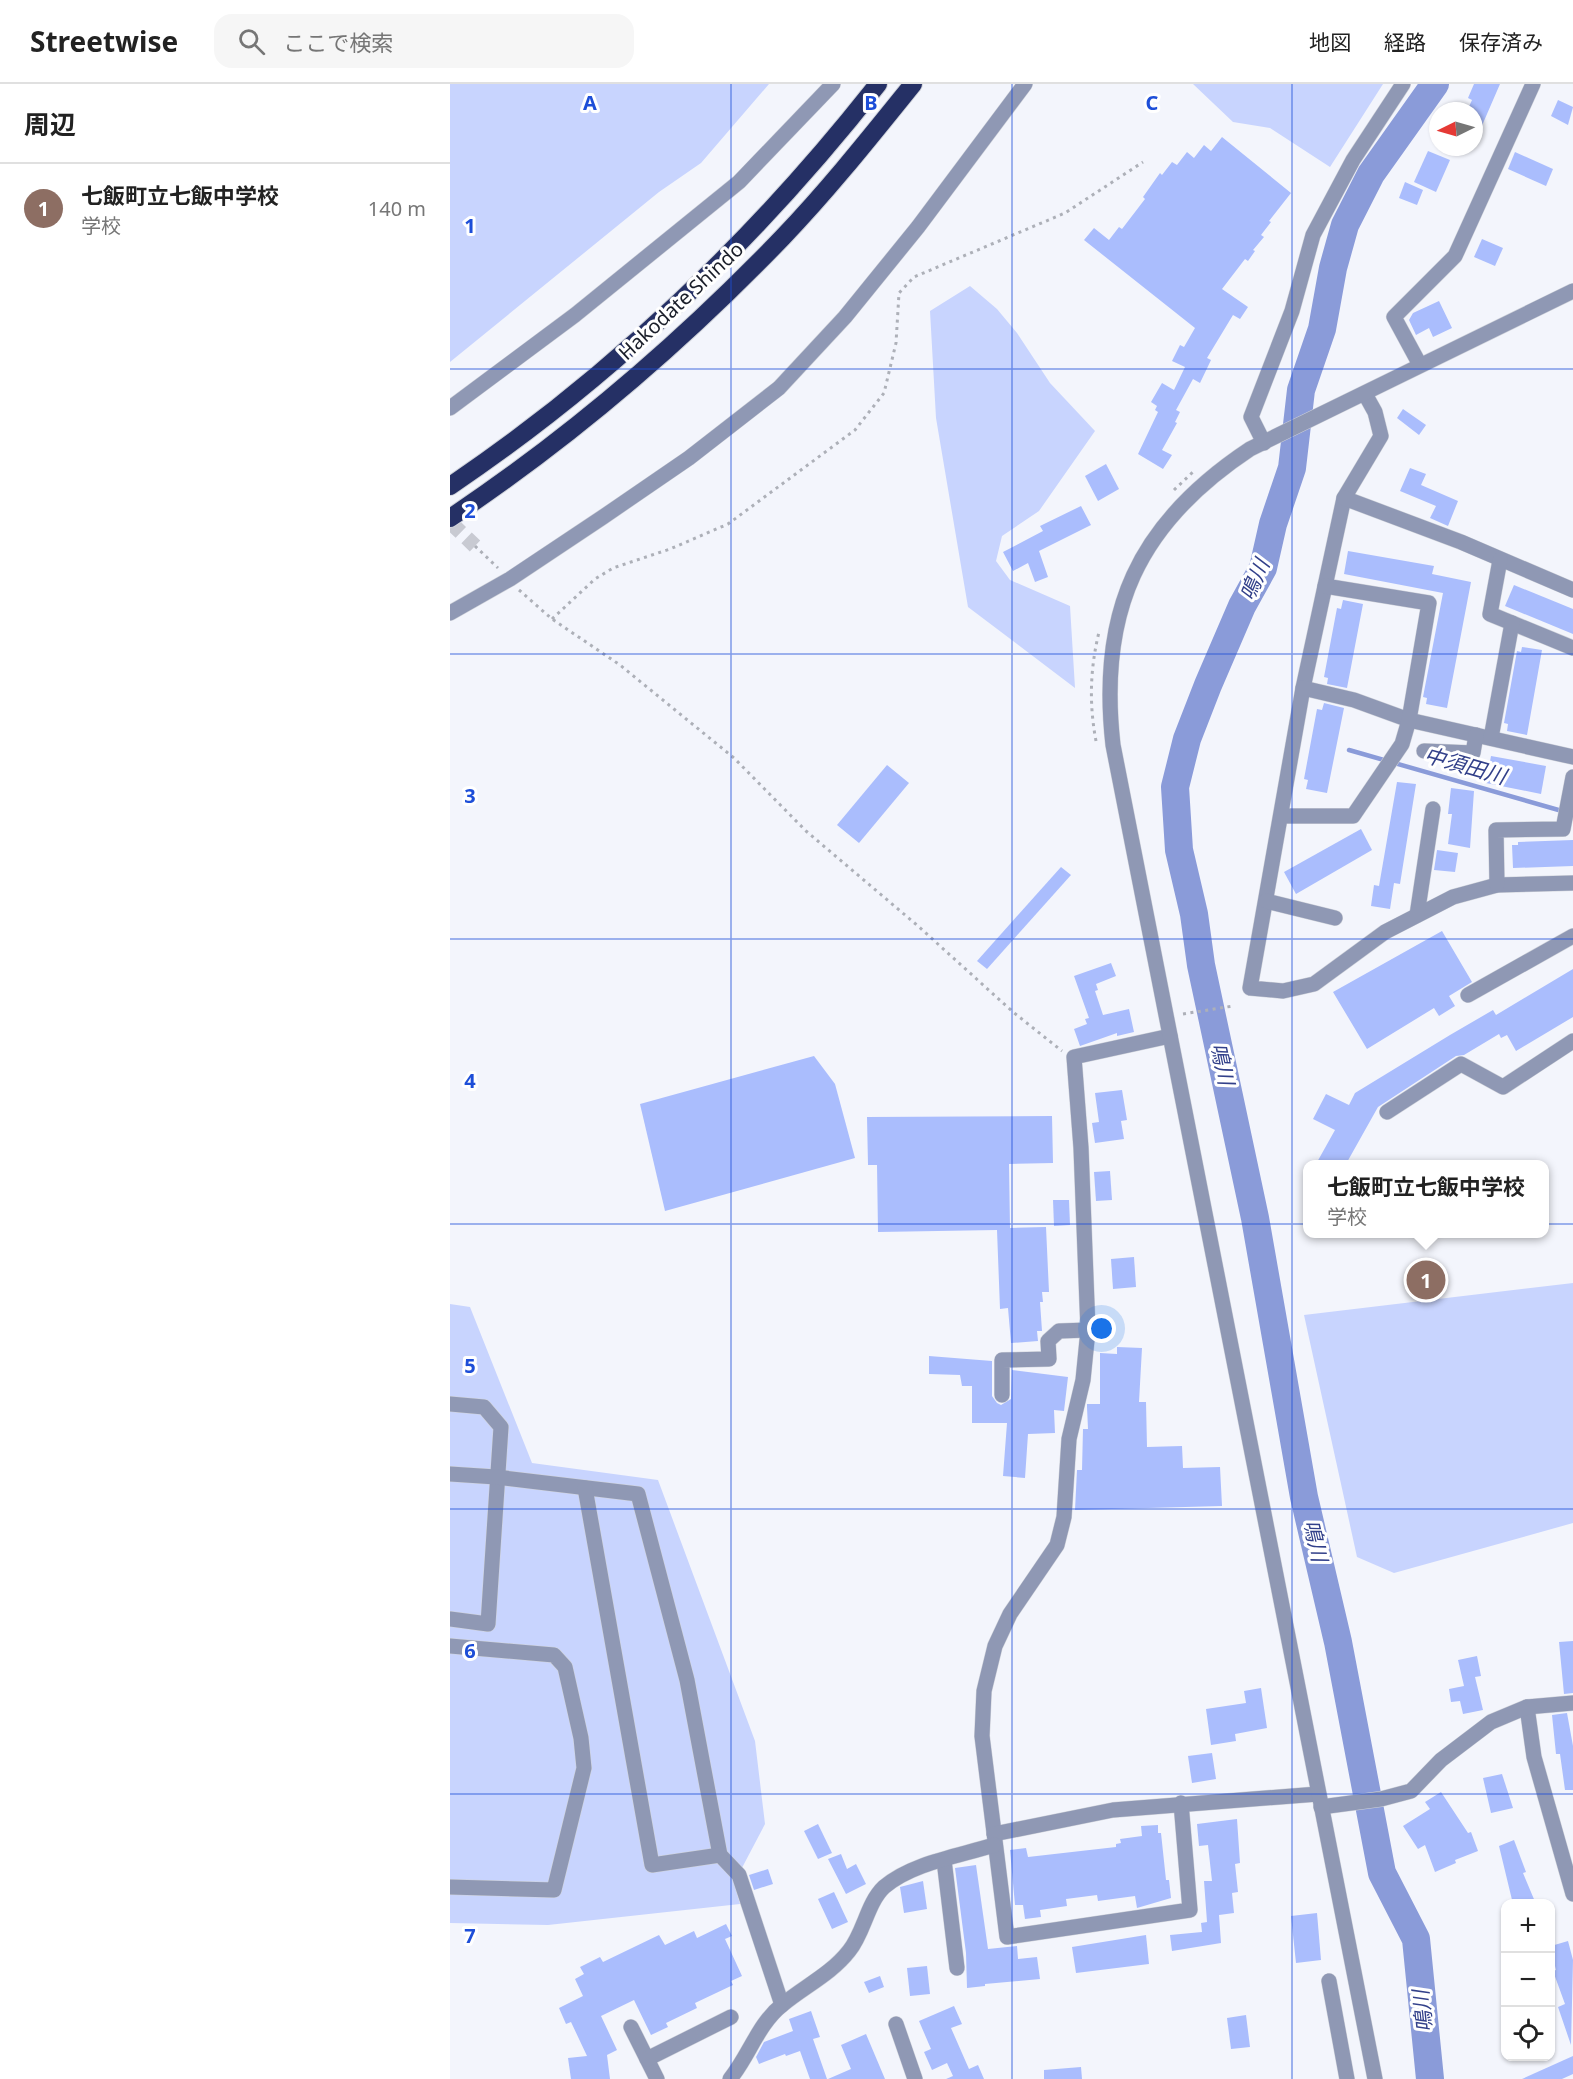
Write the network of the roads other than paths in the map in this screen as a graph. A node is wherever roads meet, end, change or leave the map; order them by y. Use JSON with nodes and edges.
{"nodes":[{"id":1,"x":833,"y":84,"type":"edge"},
{"id":2,"x":878,"y":84,"type":"edge"},
{"id":3,"x":913,"y":84,"type":"edge"},
{"id":4,"x":1025,"y":84,"type":"edge"},
{"id":5,"x":1403,"y":84,"type":"edge"},
{"id":6,"x":1533,"y":84,"type":"edge"},
{"id":7,"x":1573,"y":291,"type":"edge"},
{"id":8,"x":1420,"y":365,"type":"junction"},
{"id":9,"x":1365,"y":394,"type":"junction"},
{"id":10,"x":450,"y":408,"type":"edge"},
{"id":11,"x":1268,"y":440,"type":"junction"},
{"id":12,"x":450,"y":486,"type":"edge"},
{"id":13,"x":1344,"y":498,"type":"junction"},
{"id":14,"x":450,"y":518,"type":"edge"},
{"id":15,"x":1500,"y":560,"type":"junction"},
{"id":16,"x":1325,"y":586,"type":"junction"},
{"id":17,"x":1573,"y":590,"type":"edge"},
{"id":18,"x":450,"y":613,"type":"edge"},
{"id":19,"x":1512,"y":623,"type":"junction"},
{"id":20,"x":1573,"y":648,"type":"edge"},
{"id":21,"x":1303,"y":688,"type":"junction"},
{"id":22,"x":1409,"y":720,"type":"junction"},
{"id":23,"x":1439,"y":726,"type":"junction"},
{"id":24,"x":1476,"y":735,"type":"junction"},
{"id":25,"x":1491,"y":738,"type":"junction"},
{"id":26,"x":1573,"y":757,"type":"edge"},
{"id":27,"x":1573,"y":777,"type":"edge"},
{"id":28,"x":1433,"y":809,"type":"dead end"},
{"id":29,"x":1281,"y":816,"type":"junction"},
{"id":30,"x":1573,"y":883,"type":"edge"},
{"id":31,"x":1497,"y":885,"type":"junction"},
{"id":32,"x":1266,"y":901,"type":"junction"},
{"id":33,"x":1417,"y":915,"type":"junction"},
{"id":34,"x":1335,"y":918,"type":"dead end"},
{"id":35,"x":1573,"y":936,"type":"edge"},
{"id":36,"x":1467,"y":995,"type":"dead end"},
{"id":37,"x":1170,"y":1036,"type":"junction"},
{"id":38,"x":1573,"y":1041,"type":"edge"},
{"id":39,"x":1387,"y":1112,"type":"dead end"},
{"id":40,"x":1088,"y":1330,"type":"junction"},
{"id":41,"x":1002,"y":1395,"type":"dead end"},
{"id":42,"x":450,"y":1404,"type":"edge"},
{"id":43,"x":450,"y":1474,"type":"edge"},
{"id":44,"x":496,"y":1477,"type":"junction"},
{"id":45,"x":585,"y":1488,"type":"junction"},
{"id":46,"x":450,"y":1619,"type":"edge"},
{"id":47,"x":450,"y":1646,"type":"edge"},
{"id":48,"x":1573,"y":1703,"type":"edge"},
{"id":49,"x":1527,"y":1707,"type":"junction"},
{"id":50,"x":1319,"y":1800,"type":"junction"},
{"id":51,"x":1181,"y":1803,"type":"junction"},
{"id":52,"x":994,"y":1839,"type":"junction"},
{"id":53,"x":720,"y":1855,"type":"junction"},
{"id":54,"x":944,"y":1860,"type":"junction"},
{"id":55,"x":450,"y":1887,"type":"edge"},
{"id":56,"x":1573,"y":1894,"type":"edge"},
{"id":57,"x":957,"y":1968,"type":"dead end"},
{"id":58,"x":1329,"y":1981,"type":"dead end"},
{"id":59,"x":782,"y":2005,"type":"junction"},
{"id":60,"x":731,"y":2016,"type":"dead end"},
{"id":61,"x":897,"y":2024,"type":"dead end"},
{"id":62,"x":631,"y":2027,"type":"dead end"},
{"id":63,"x":647,"y":2059,"type":"junction"},
{"id":64,"x":657,"y":2079,"type":"edge"},
{"id":65,"x":730,"y":2079,"type":"edge"},
{"id":66,"x":915,"y":2079,"type":"edge"},
{"id":67,"x":1347,"y":2079,"type":"edge"},
{"id":68,"x":1375,"y":2079,"type":"edge"}],
"edges":[{"from":1,"to":10,"type":"street"},
{"from":2,"to":12,"type":"highway","name":"Hakodate Shindo"},
{"from":3,"to":14,"type":"highway","name":"Hakodate Shindo"},
{"from":4,"to":18,"type":"street"},
{"from":5,"to":11,"type":"street"},
{"from":6,"to":8,"type":"street"},
{"from":7,"to":8,"type":"street"},
{"from":8,"to":9,"type":"street"},
{"from":9,"to":11,"type":"street"},
{"from":9,"to":13,"type":"street"},
{"from":11,"to":37,"type":"street"},
{"from":13,"to":15,"type":"street"},
{"from":13,"to":16,"type":"street"},
{"from":15,"to":17,"type":"street"},
{"from":15,"to":19,"type":"street"},
{"from":16,"to":21,"type":"street"},
{"from":16,"to":22,"type":"street"},
{"from":19,"to":20,"type":"street"},
{"from":19,"to":25,"type":"street"},
{"from":21,"to":22,"type":"street"},
{"from":21,"to":29,"type":"street"},
{"from":22,"to":23,"type":"street"},
{"from":22,"to":29,"type":"street"},
{"from":23,"to":24,"type":"street"},
{"from":23,"to":24,"type":"street"},
{"from":24,"to":25,"type":"street"},
{"from":25,"to":26,"type":"street"},
{"from":27,"to":31,"type":"street"},
{"from":28,"to":33,"type":"street"},
{"from":29,"to":32,"type":"street"},
{"from":30,"to":31,"type":"street"},
{"from":31,"to":33,"type":"street"},
{"from":32,"to":33,"type":"street"},
{"from":32,"to":34,"type":"street"},
{"from":35,"to":36,"type":"street"},
{"from":37,"to":40,"type":"street"},
{"from":37,"to":50,"type":"street"},
{"from":38,"to":39,"type":"street"},
{"from":40,"to":41,"type":"street"},
{"from":40,"to":52,"type":"street"},
{"from":42,"to":44,"type":"street"},
{"from":43,"to":44,"type":"street"},
{"from":44,"to":45,"type":"street"},
{"from":44,"to":46,"type":"street"},
{"from":45,"to":53,"type":"street"},
{"from":45,"to":53,"type":"street"},
{"from":47,"to":55,"type":"street"},
{"from":48,"to":49,"type":"street"},
{"from":49,"to":50,"type":"street"},
{"from":49,"to":56,"type":"street"},
{"from":50,"to":51,"type":"street"},
{"from":50,"to":68,"type":"street"},
{"from":51,"to":52,"type":"street"},
{"from":51,"to":52,"type":"street"},
{"from":52,"to":54,"type":"street"},
{"from":53,"to":59,"type":"street"},
{"from":54,"to":57,"type":"street"},
{"from":54,"to":59,"type":"street"},
{"from":58,"to":67,"type":"street"},
{"from":59,"to":65,"type":"street"},
{"from":60,"to":63,"type":"street"},
{"from":61,"to":66,"type":"street"},
{"from":62,"to":63,"type":"street"},
{"from":63,"to":64,"type":"street"}]}
